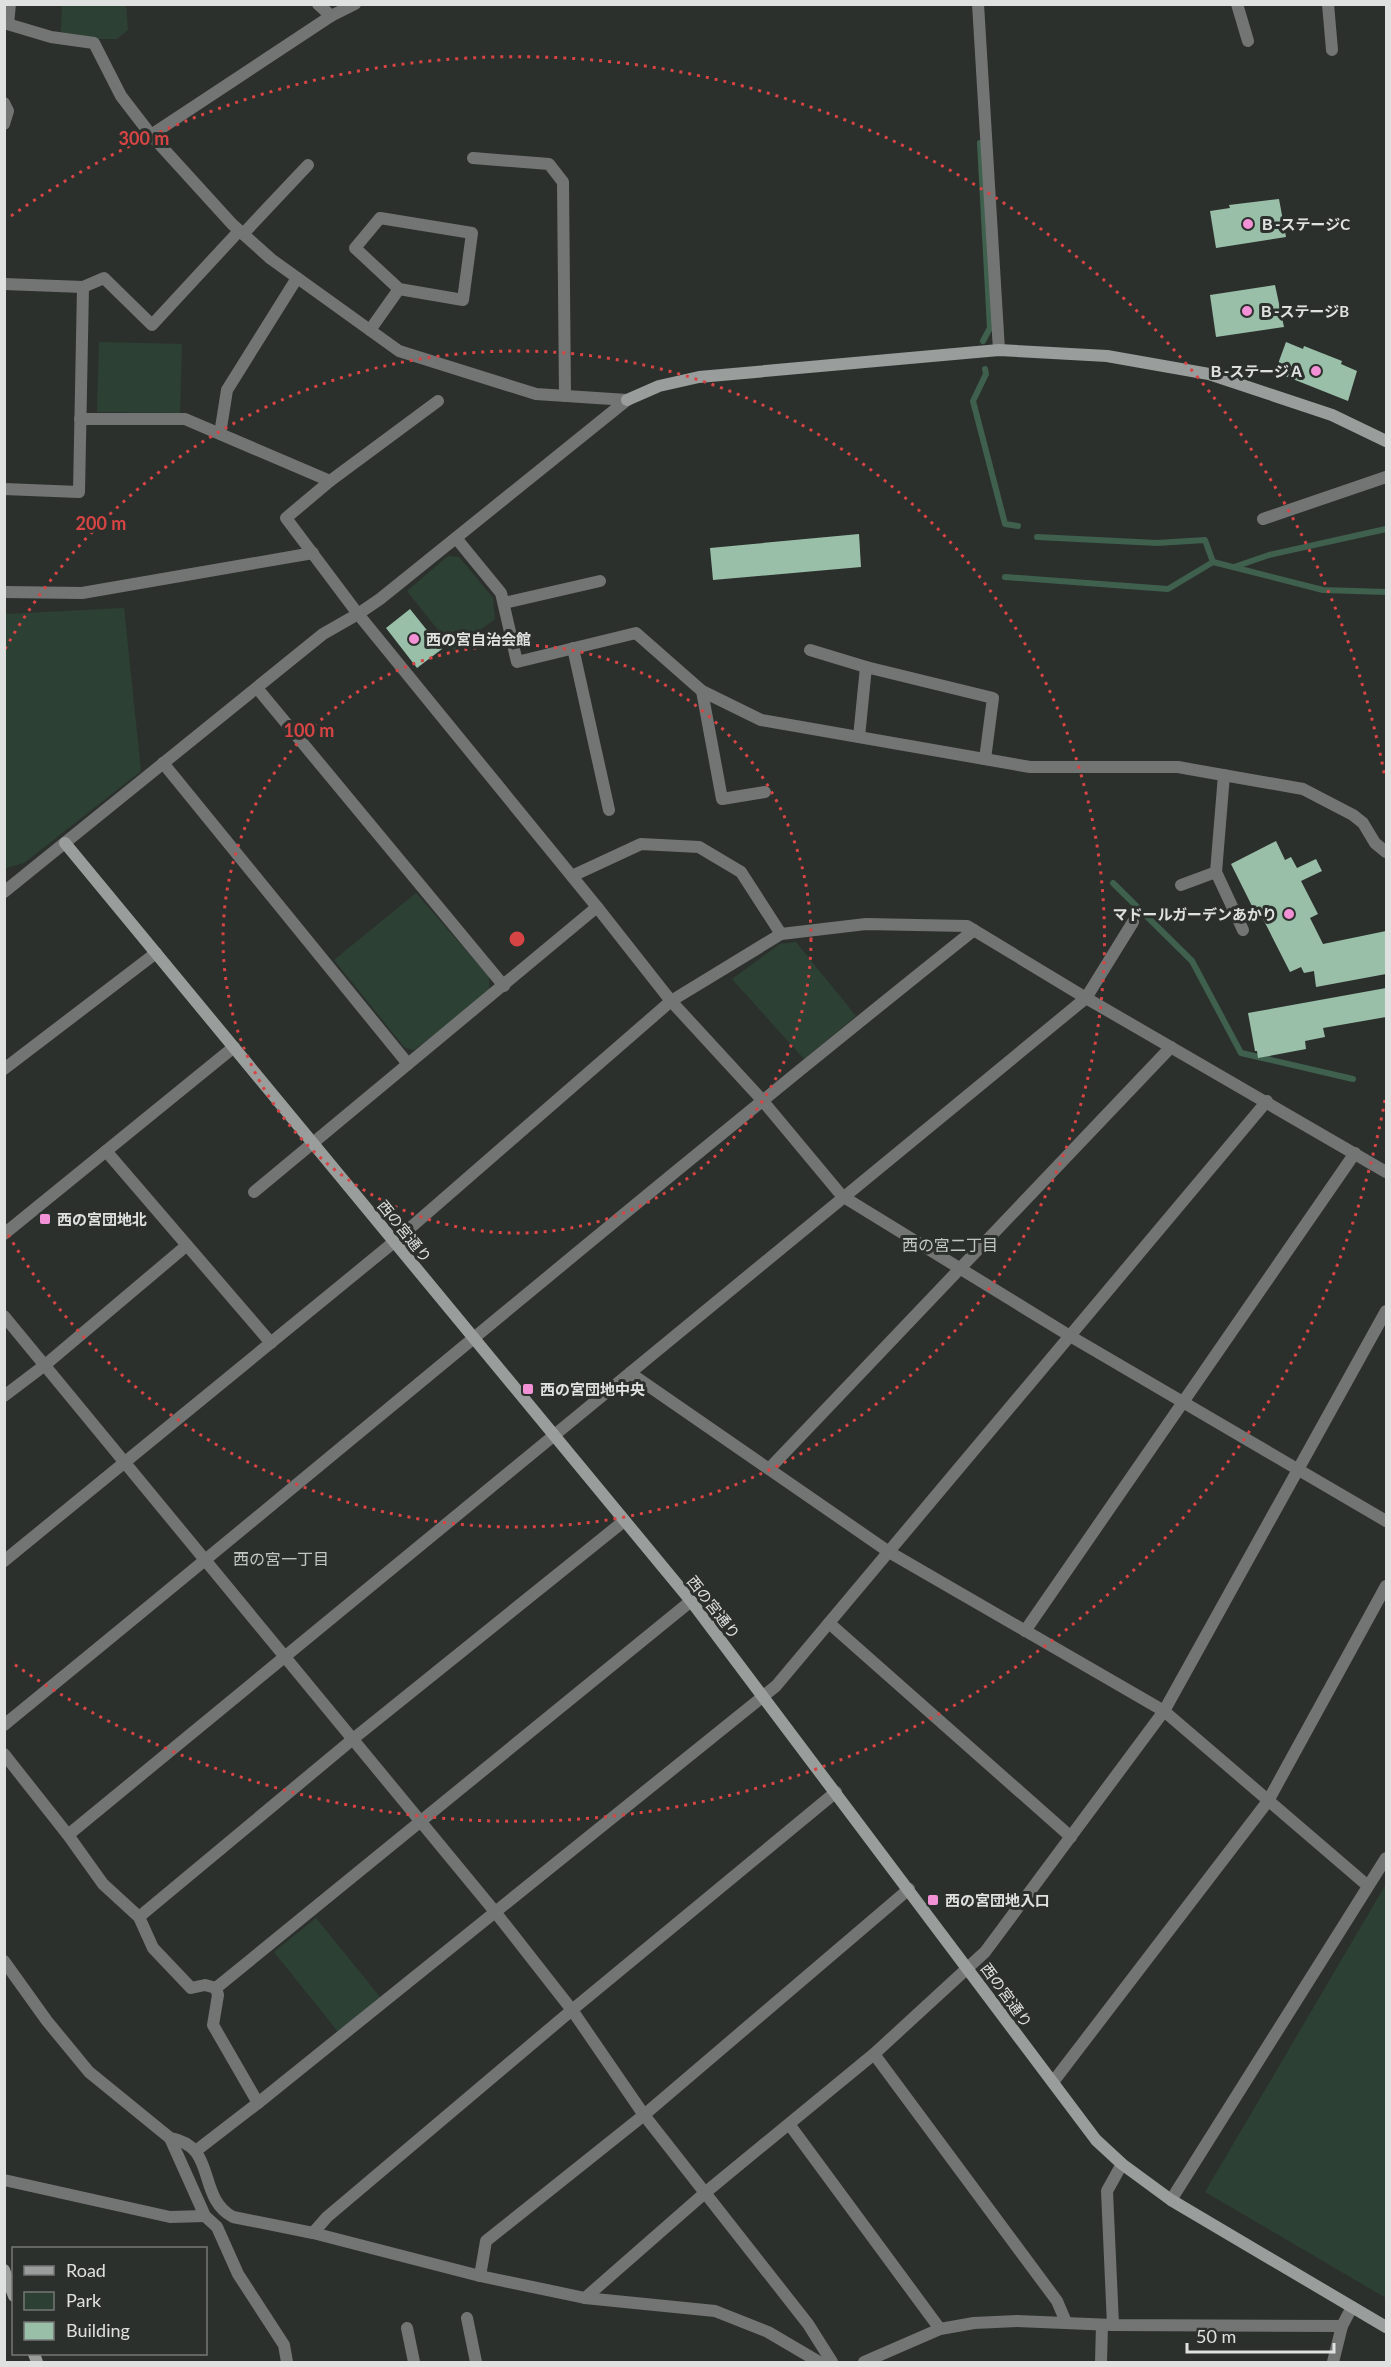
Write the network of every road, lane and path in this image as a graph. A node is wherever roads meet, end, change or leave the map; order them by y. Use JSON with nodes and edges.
{"nodes":[{"id":1,"x":10,"y":4,"type":"edge"},
{"id":2,"x":318,"y":4,"type":"edge"},
{"id":3,"x":355,"y":4,"type":"edge"},
{"id":4,"x":978,"y":4,"type":"edge"},
{"id":5,"x":1237,"y":4,"type":"edge"},
{"id":6,"x":1328,"y":4,"type":"edge"},
{"id":7,"x":331,"y":16,"type":"junction"},
{"id":8,"x":6,"y":23,"type":"edge"},
{"id":9,"x":1248,"y":41,"type":"dead end"},
{"id":10,"x":1332,"y":50,"type":"dead end"},
{"id":11,"x":4,"y":103,"type":"edge"},
{"id":12,"x":4,"y":124,"type":"edge"},
{"id":13,"x":152,"y":135,"type":"junction"},
{"id":14,"x":473,"y":158,"type":"dead end"},
{"id":15,"x":308,"y":165,"type":"dead end"},
{"id":16,"x":241,"y":232,"type":"junction"},
{"id":17,"x":297,"y":278,"type":"junction"},
{"id":18,"x":4,"y":284,"type":"edge"},
{"id":19,"x":83,"y":287,"type":"junction"},
{"id":20,"x":399,"y":289,"type":"junction"},
{"id":21,"x":370,"y":330,"type":"junction"},
{"id":22,"x":999,"y":350,"type":"junction"},
{"id":23,"x":565,"y":396,"type":"junction"},
{"id":24,"x":627,"y":400,"type":"junction"},
{"id":25,"x":438,"y":401,"type":"dead end"},
{"id":26,"x":80,"y":418,"type":"junction"},
{"id":27,"x":220,"y":434,"type":"junction"},
{"id":28,"x":1386,"y":441,"type":"edge"},
{"id":29,"x":1386,"y":477,"type":"edge"},
{"id":30,"x":330,"y":481,"type":"junction"},
{"id":31,"x":4,"y":489,"type":"edge"},
{"id":32,"x":1263,"y":519,"type":"dead end"},
{"id":33,"x":456,"y":538,"type":"junction"},
{"id":34,"x":313,"y":553,"type":"junction"},
{"id":35,"x":600,"y":581,"type":"dead end"},
{"id":36,"x":4,"y":592,"type":"edge"},
{"id":37,"x":504,"y":603,"type":"junction"},
{"id":38,"x":358,"y":614,"type":"junction"},
{"id":39,"x":573,"y":648,"type":"junction"},
{"id":40,"x":810,"y":650,"type":"dead end"},
{"id":41,"x":866,"y":667,"type":"junction"},
{"id":42,"x":256,"y":688,"type":"junction"},
{"id":43,"x":702,"y":691,"type":"junction"},
{"id":44,"x":859,"y":737,"type":"junction"},
{"id":45,"x":986,"y":759,"type":"junction"},
{"id":46,"x":163,"y":763,"type":"junction"},
{"id":47,"x":1224,"y":775,"type":"junction"},
{"id":48,"x":765,"y":792,"type":"dead end"},
{"id":49,"x":609,"y":810,"type":"dead end"},
{"id":50,"x":65,"y":843,"type":"junction"},
{"id":51,"x":1386,"y":852,"type":"edge"},
{"id":52,"x":1216,"y":872,"type":"junction"},
{"id":53,"x":572,"y":876,"type":"junction"},
{"id":54,"x":1181,"y":885,"type":"dead end"},
{"id":55,"x":4,"y":892,"type":"edge"},
{"id":56,"x":597,"y":907,"type":"junction"},
{"id":57,"x":1133,"y":922,"type":"dead end"},
{"id":58,"x":974,"y":930,"type":"junction"},
{"id":59,"x":1243,"y":930,"type":"dead end"},
{"id":60,"x":781,"y":934,"type":"junction"},
{"id":61,"x":156,"y":953,"type":"junction"},
{"id":62,"x":504,"y":986,"type":"junction"},
{"id":63,"x":1086,"y":998,"type":"junction"},
{"id":64,"x":671,"y":1001,"type":"junction"},
{"id":65,"x":234,"y":1047,"type":"junction"},
{"id":66,"x":1171,"y":1047,"type":"junction"},
{"id":67,"x":408,"y":1064,"type":"junction"},
{"id":68,"x":4,"y":1069,"type":"edge"},
{"id":69,"x":762,"y":1100,"type":"junction"},
{"id":70,"x":1267,"y":1101,"type":"junction"},
{"id":71,"x":313,"y":1143,"type":"junction"},
{"id":72,"x":106,"y":1151,"type":"junction"},
{"id":73,"x":1355,"y":1154,"type":"junction"},
{"id":74,"x":1386,"y":1172,"type":"edge"},
{"id":75,"x":254,"y":1192,"type":"dead end"},
{"id":76,"x":843,"y":1196,"type":"junction"},
{"id":77,"x":4,"y":1233,"type":"edge"},
{"id":78,"x":394,"y":1242,"type":"junction"},
{"id":79,"x":186,"y":1246,"type":"junction"},
{"id":80,"x":959,"y":1268,"type":"junction"},
{"id":81,"x":1386,"y":1311,"type":"edge"},
{"id":82,"x":4,"y":1316,"type":"edge"},
{"id":83,"x":1070,"y":1336,"type":"junction"},
{"id":84,"x":474,"y":1339,"type":"junction"},
{"id":85,"x":271,"y":1342,"type":"junction"},
{"id":86,"x":45,"y":1365,"type":"junction"},
{"id":87,"x":630,"y":1373,"type":"junction"},
{"id":88,"x":4,"y":1396,"type":"edge"},
{"id":89,"x":1183,"y":1402,"type":"junction"},
{"id":90,"x":554,"y":1436,"type":"junction"},
{"id":91,"x":124,"y":1463,"type":"junction"},
{"id":92,"x":769,"y":1469,"type":"junction"},
{"id":93,"x":1299,"y":1469,"type":"junction"},
{"id":94,"x":624,"y":1521,"type":"junction"},
{"id":95,"x":1386,"y":1521,"type":"edge"},
{"id":96,"x":889,"y":1552,"type":"junction"},
{"id":97,"x":4,"y":1561,"type":"edge"},
{"id":98,"x":205,"y":1561,"type":"junction"},
{"id":99,"x":1386,"y":1586,"type":"edge"},
{"id":100,"x":691,"y":1601,"type":"junction"},
{"id":101,"x":829,"y":1623,"type":"junction"},
{"id":102,"x":1025,"y":1631,"type":"junction"},
{"id":103,"x":285,"y":1657,"type":"junction"},
{"id":104,"x":764,"y":1696,"type":"junction"},
{"id":105,"x":1164,"y":1711,"type":"junction"},
{"id":106,"x":4,"y":1725,"type":"edge"},
{"id":107,"x":353,"y":1738,"type":"junction"},
{"id":108,"x":4,"y":1754,"type":"edge"},
{"id":109,"x":836,"y":1792,"type":"junction"},
{"id":110,"x":1268,"y":1801,"type":"junction"},
{"id":111,"x":421,"y":1821,"type":"junction"},
{"id":112,"x":68,"y":1834,"type":"junction"},
{"id":113,"x":1071,"y":1838,"type":"junction"},
{"id":114,"x":1386,"y":1858,"type":"edge"},
{"id":115,"x":1368,"y":1886,"type":"junction"},
{"id":116,"x":909,"y":1889,"type":"junction"},
{"id":117,"x":496,"y":1913,"type":"junction"},
{"id":118,"x":139,"y":1917,"type":"junction"},
{"id":119,"x":4,"y":1961,"type":"edge"},
{"id":120,"x":969,"y":1969,"type":"junction"},
{"id":121,"x":216,"y":1988,"type":"junction"},
{"id":122,"x":572,"y":2010,"type":"junction"},
{"id":123,"x":874,"y":2054,"type":"junction"},
{"id":124,"x":1053,"y":2082,"type":"junction"},
{"id":125,"x":258,"y":2103,"type":"junction"},
{"id":126,"x":644,"y":2115,"type":"junction"},
{"id":127,"x":789,"y":2124,"type":"junction"},
{"id":128,"x":170,"y":2138,"type":"junction"},
{"id":129,"x":197,"y":2150,"type":"junction"},
{"id":130,"x":1122,"y":2164,"type":"junction"},
{"id":131,"x":4,"y":2180,"type":"edge"},
{"id":132,"x":706,"y":2192,"type":"junction"},
{"id":133,"x":1171,"y":2200,"type":"junction"},
{"id":134,"x":205,"y":2216,"type":"junction"},
{"id":135,"x":313,"y":2233,"type":"junction"},
{"id":136,"x":4,"y":2270,"type":"edge"},
{"id":137,"x":480,"y":2276,"type":"junction"},
{"id":138,"x":12,"y":2290,"type":"edge"},
{"id":139,"x":585,"y":2298,"type":"junction"},
{"id":140,"x":1352,"y":2307,"type":"junction"},
{"id":141,"x":467,"y":2318,"type":"dead end"},
{"id":142,"x":1066,"y":2322,"type":"junction"},
{"id":143,"x":1108,"y":2325,"type":"junction"},
{"id":144,"x":1342,"y":2326,"type":"junction"},
{"id":145,"x":1386,"y":2327,"type":"edge"},
{"id":146,"x":407,"y":2328,"type":"dead end"},
{"id":147,"x":940,"y":2329,"type":"junction"},
{"id":148,"x":286,"y":2362,"type":"edge"},
{"id":149,"x":414,"y":2362,"type":"edge"},
{"id":150,"x":476,"y":2362,"type":"edge"},
{"id":151,"x":819,"y":2362,"type":"edge"},
{"id":152,"x":832,"y":2362,"type":"edge"},
{"id":153,"x":864,"y":2362,"type":"edge"},
{"id":154,"x":1101,"y":2362,"type":"edge"},
{"id":155,"x":1333,"y":2362,"type":"edge"}],
"edges":[{"from":1,"to":8,"type":"street"},
{"from":2,"to":7,"type":"street"},
{"from":3,"to":7,"type":"street"},
{"from":4,"to":22,"type":"street"},
{"from":5,"to":9,"type":"street"},
{"from":6,"to":10,"type":"street"},
{"from":7,"to":13,"type":"street"},
{"from":8,"to":13,"type":"street"},
{"from":11,"to":12,"type":"street"},
{"from":13,"to":16,"type":"street"},
{"from":14,"to":23,"type":"street"},
{"from":15,"to":16,"type":"street"},
{"from":16,"to":17,"type":"street"},
{"from":16,"to":19,"type":"street"},
{"from":17,"to":21,"type":"street"},
{"from":17,"to":27,"type":"street"},
{"from":18,"to":19,"type":"street"},
{"from":19,"to":26,"type":"street"},
{"from":20,"to":20,"type":"street"},
{"from":20,"to":21,"type":"street"},
{"from":21,"to":23,"type":"street"},
{"from":22,"to":24,"type":"street"},
{"from":22,"to":28,"type":"street"},
{"from":23,"to":24,"type":"street"},
{"from":24,"to":33,"type":"street"},
{"from":25,"to":30,"type":"street"},
{"from":26,"to":27,"type":"street"},
{"from":26,"to":31,"type":"street"},
{"from":27,"to":30,"type":"street"},
{"from":29,"to":32,"type":"street"},
{"from":30,"to":34,"type":"street"},
{"from":33,"to":37,"type":"street"},
{"from":33,"to":38,"type":"street"},
{"from":34,"to":36,"type":"street"},
{"from":34,"to":38,"type":"street"},
{"from":35,"to":37,"type":"street"},
{"from":37,"to":39,"type":"street"},
{"from":38,"to":42,"type":"street"},
{"from":38,"to":53,"type":"street"},
{"from":39,"to":43,"type":"street"},
{"from":39,"to":49,"type":"street"},
{"from":40,"to":41,"type":"street"},
{"from":41,"to":44,"type":"street"},
{"from":41,"to":45,"type":"street"},
{"from":42,"to":46,"type":"street"},
{"from":42,"to":62,"type":"street"},
{"from":43,"to":44,"type":"street"},
{"from":43,"to":48,"type":"street"},
{"from":44,"to":45,"type":"street"},
{"from":45,"to":47,"type":"street"},
{"from":46,"to":50,"type":"street"},
{"from":46,"to":67,"type":"street"},
{"from":47,"to":51,"type":"street"},
{"from":47,"to":52,"type":"street"},
{"from":50,"to":55,"type":"street"},
{"from":50,"to":61,"type":"street","name":"西の宮通り"},
{"from":52,"to":54,"type":"street"},
{"from":52,"to":59,"type":"street"},
{"from":53,"to":56,"type":"street"},
{"from":53,"to":60,"type":"street"},
{"from":56,"to":62,"type":"street"},
{"from":56,"to":64,"type":"street"},
{"from":57,"to":63,"type":"street"},
{"from":58,"to":60,"type":"street"},
{"from":58,"to":63,"type":"street"},
{"from":58,"to":69,"type":"street"},
{"from":60,"to":64,"type":"street"},
{"from":61,"to":65,"type":"street","name":"西の宮通り"},
{"from":61,"to":68,"type":"street"},
{"from":62,"to":67,"type":"street"},
{"from":63,"to":66,"type":"street"},
{"from":63,"to":76,"type":"street"},
{"from":64,"to":69,"type":"street"},
{"from":64,"to":78,"type":"street"},
{"from":65,"to":71,"type":"street","name":"西の宮通り"},
{"from":65,"to":72,"type":"street"},
{"from":66,"to":70,"type":"street"},
{"from":66,"to":80,"type":"street"},
{"from":67,"to":71,"type":"street"},
{"from":69,"to":76,"type":"street"},
{"from":69,"to":84,"type":"street"},
{"from":70,"to":73,"type":"street"},
{"from":70,"to":83,"type":"street"},
{"from":71,"to":75,"type":"street"},
{"from":71,"to":78,"type":"street","name":"西の宮通り"},
{"from":72,"to":77,"type":"street"},
{"from":72,"to":79,"type":"street"},
{"from":73,"to":74,"type":"street"},
{"from":73,"to":89,"type":"street"},
{"from":76,"to":80,"type":"street"},
{"from":76,"to":87,"type":"street"},
{"from":78,"to":84,"type":"street","name":"西の宮通り"},
{"from":78,"to":85,"type":"street"},
{"from":79,"to":85,"type":"street"},
{"from":79,"to":86,"type":"street"},
{"from":80,"to":83,"type":"street"},
{"from":80,"to":92,"type":"street"},
{"from":81,"to":93,"type":"street"},
{"from":82,"to":86,"type":"street"},
{"from":83,"to":89,"type":"street"},
{"from":83,"to":96,"type":"street"},
{"from":84,"to":90,"type":"street","name":"西の宮通り"},
{"from":84,"to":98,"type":"street"},
{"from":85,"to":91,"type":"street"},
{"from":86,"to":88,"type":"street"},
{"from":86,"to":91,"type":"street"},
{"from":87,"to":90,"type":"street"},
{"from":87,"to":92,"type":"street"},
{"from":89,"to":93,"type":"street"},
{"from":89,"to":102,"type":"street"},
{"from":90,"to":94,"type":"street","name":"西の宮通り"},
{"from":90,"to":103,"type":"street"},
{"from":91,"to":97,"type":"street"},
{"from":91,"to":98,"type":"street"},
{"from":92,"to":96,"type":"street"},
{"from":93,"to":95,"type":"street"},
{"from":93,"to":105,"type":"street"},
{"from":94,"to":100,"type":"street","name":"西の宮通り"},
{"from":94,"to":107,"type":"street"},
{"from":96,"to":101,"type":"street"},
{"from":96,"to":102,"type":"street"},
{"from":98,"to":103,"type":"street"},
{"from":98,"to":106,"type":"street"},
{"from":99,"to":110,"type":"street"},
{"from":100,"to":104,"type":"street","name":"西の宮通り"},
{"from":100,"to":111,"type":"street"},
{"from":101,"to":104,"type":"street"},
{"from":101,"to":113,"type":"street"},
{"from":102,"to":105,"type":"street"},
{"from":103,"to":107,"type":"street"},
{"from":103,"to":112,"type":"street"},
{"from":104,"to":109,"type":"street","name":"西の宮通り"},
{"from":104,"to":117,"type":"street"},
{"from":105,"to":110,"type":"street"},
{"from":105,"to":113,"type":"street"},
{"from":107,"to":111,"type":"street"},
{"from":107,"to":118,"type":"street"},
{"from":108,"to":112,"type":"street"},
{"from":109,"to":116,"type":"street","name":"西の宮通り"},
{"from":109,"to":122,"type":"street"},
{"from":110,"to":115,"type":"street"},
{"from":110,"to":124,"type":"street"},
{"from":111,"to":117,"type":"street"},
{"from":111,"to":121,"type":"street"},
{"from":112,"to":118,"type":"street"},
{"from":113,"to":120,"type":"street"},
{"from":114,"to":115,"type":"street"},
{"from":115,"to":133,"type":"street"},
{"from":116,"to":120,"type":"street","name":"西の宮通り"},
{"from":116,"to":126,"type":"street"},
{"from":117,"to":122,"type":"street"},
{"from":117,"to":125,"type":"street"},
{"from":118,"to":121,"type":"street"},
{"from":119,"to":128,"type":"street"},
{"from":120,"to":123,"type":"street"},
{"from":120,"to":124,"type":"street","name":"西の宮通り"},
{"from":121,"to":125,"type":"street"},
{"from":122,"to":126,"type":"street"},
{"from":122,"to":135,"type":"street"},
{"from":123,"to":127,"type":"street"},
{"from":123,"to":142,"type":"street"},
{"from":124,"to":130,"type":"street","name":"西の宮通り"},
{"from":125,"to":129,"type":"street"},
{"from":126,"to":132,"type":"street"},
{"from":126,"to":137,"type":"street"},
{"from":127,"to":132,"type":"street"},
{"from":127,"to":147,"type":"street"},
{"from":128,"to":129,"type":"street"},
{"from":128,"to":134,"type":"street"},
{"from":129,"to":135,"type":"street"},
{"from":130,"to":133,"type":"street","name":"西の宮通り"},
{"from":130,"to":143,"type":"street"},
{"from":131,"to":134,"type":"street"},
{"from":132,"to":139,"type":"street"},
{"from":132,"to":152,"type":"street"},
{"from":133,"to":140,"type":"street","name":"西の宮通り"},
{"from":134,"to":148,"type":"street"},
{"from":135,"to":137,"type":"street"},
{"from":136,"to":138,"type":"street"},
{"from":137,"to":139,"type":"street"},
{"from":139,"to":151,"type":"street"},
{"from":140,"to":144,"type":"street"},
{"from":140,"to":145,"type":"street","name":"西の宮通り"},
{"from":141,"to":150,"type":"street"},
{"from":142,"to":143,"type":"street"},
{"from":142,"to":147,"type":"street"},
{"from":143,"to":144,"type":"street"},
{"from":143,"to":154,"type":"street"},
{"from":144,"to":155,"type":"street"},
{"from":146,"to":149,"type":"street"},
{"from":147,"to":153,"type":"street"}]}
